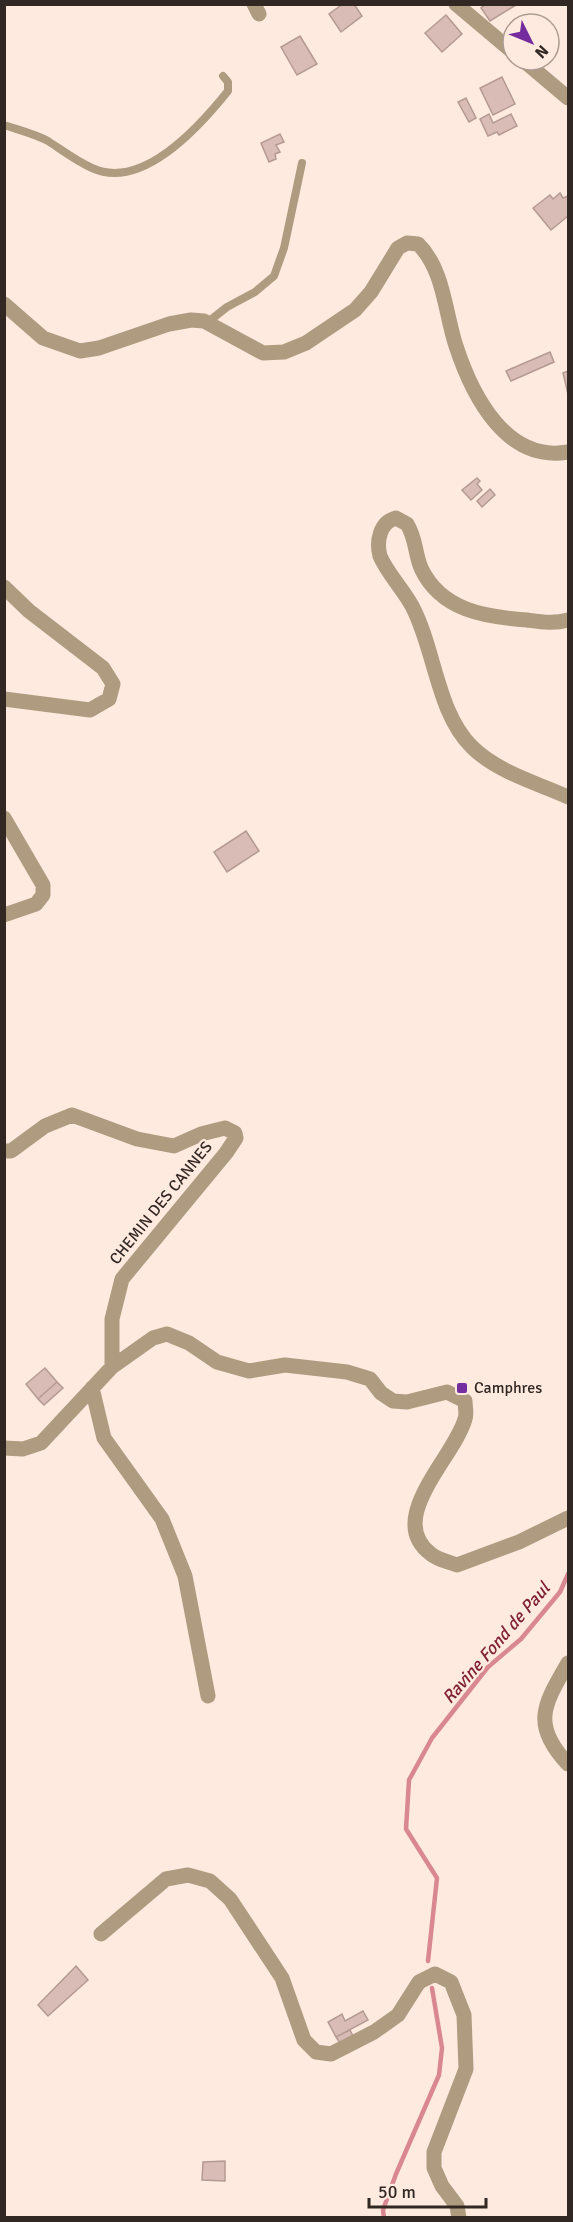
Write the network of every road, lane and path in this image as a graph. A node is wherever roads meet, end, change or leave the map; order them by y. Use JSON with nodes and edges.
{"nodes":[{"id":1,"x":456,"y":4,"type":"edge"},
{"id":2,"x":501,"y":42,"type":"edge"},
{"id":3,"x":537,"y":72,"type":"edge"},
{"id":4,"x":223,"y":76,"type":"dead end"},
{"id":5,"x":568,"y":98,"type":"edge"},
{"id":6,"x":4,"y":125,"type":"edge"},
{"id":7,"x":302,"y":163,"type":"dead end"},
{"id":8,"x":4,"y":304,"type":"edge"},
{"id":9,"x":208,"y":322,"type":"junction"},
{"id":10,"x":568,"y":452,"type":"edge"},
{"id":11,"x":4,"y":587,"type":"edge"},
{"id":12,"x":568,"y":620,"type":"edge"},
{"id":13,"x":4,"y":699,"type":"edge"},
{"id":14,"x":568,"y":797,"type":"edge"},
{"id":15,"x":4,"y":818,"type":"edge"},
{"id":16,"x":4,"y":915,"type":"edge"},
{"id":17,"x":4,"y":1151,"type":"edge"},
{"id":18,"x":112,"y":1367,"type":"junction"},
{"id":19,"x":92,"y":1388,"type":"junction"},
{"id":20,"x":4,"y":1448,"type":"edge"},
{"id":21,"x":568,"y":1518,"type":"edge"},
{"id":22,"x":568,"y":1663,"type":"edge"},
{"id":23,"x":208,"y":1696,"type":"dead end"},
{"id":24,"x":568,"y":1764,"type":"edge"},
{"id":25,"x":101,"y":1935,"type":"dead end"},
{"id":26,"x":459,"y":2217,"type":"edge"}],
"edges":[{"from":1,"to":2,"type":"street"},
{"from":3,"to":5,"type":"street"},
{"from":4,"to":6,"type":"lane"},
{"from":7,"to":9,"type":"lane"},
{"from":8,"to":9,"type":"street"},
{"from":9,"to":10,"type":"street"},
{"from":11,"to":13,"type":"street"},
{"from":12,"to":14,"type":"street"},
{"from":15,"to":16,"type":"street"},
{"from":17,"to":18,"type":"street","name":"CHEMIN DES CANNES"},
{"from":18,"to":19,"type":"street"},
{"from":18,"to":21,"type":"street"},
{"from":19,"to":20,"type":"street"},
{"from":19,"to":23,"type":"street"},
{"from":22,"to":24,"type":"street"},
{"from":25,"to":26,"type":"street"}]}
